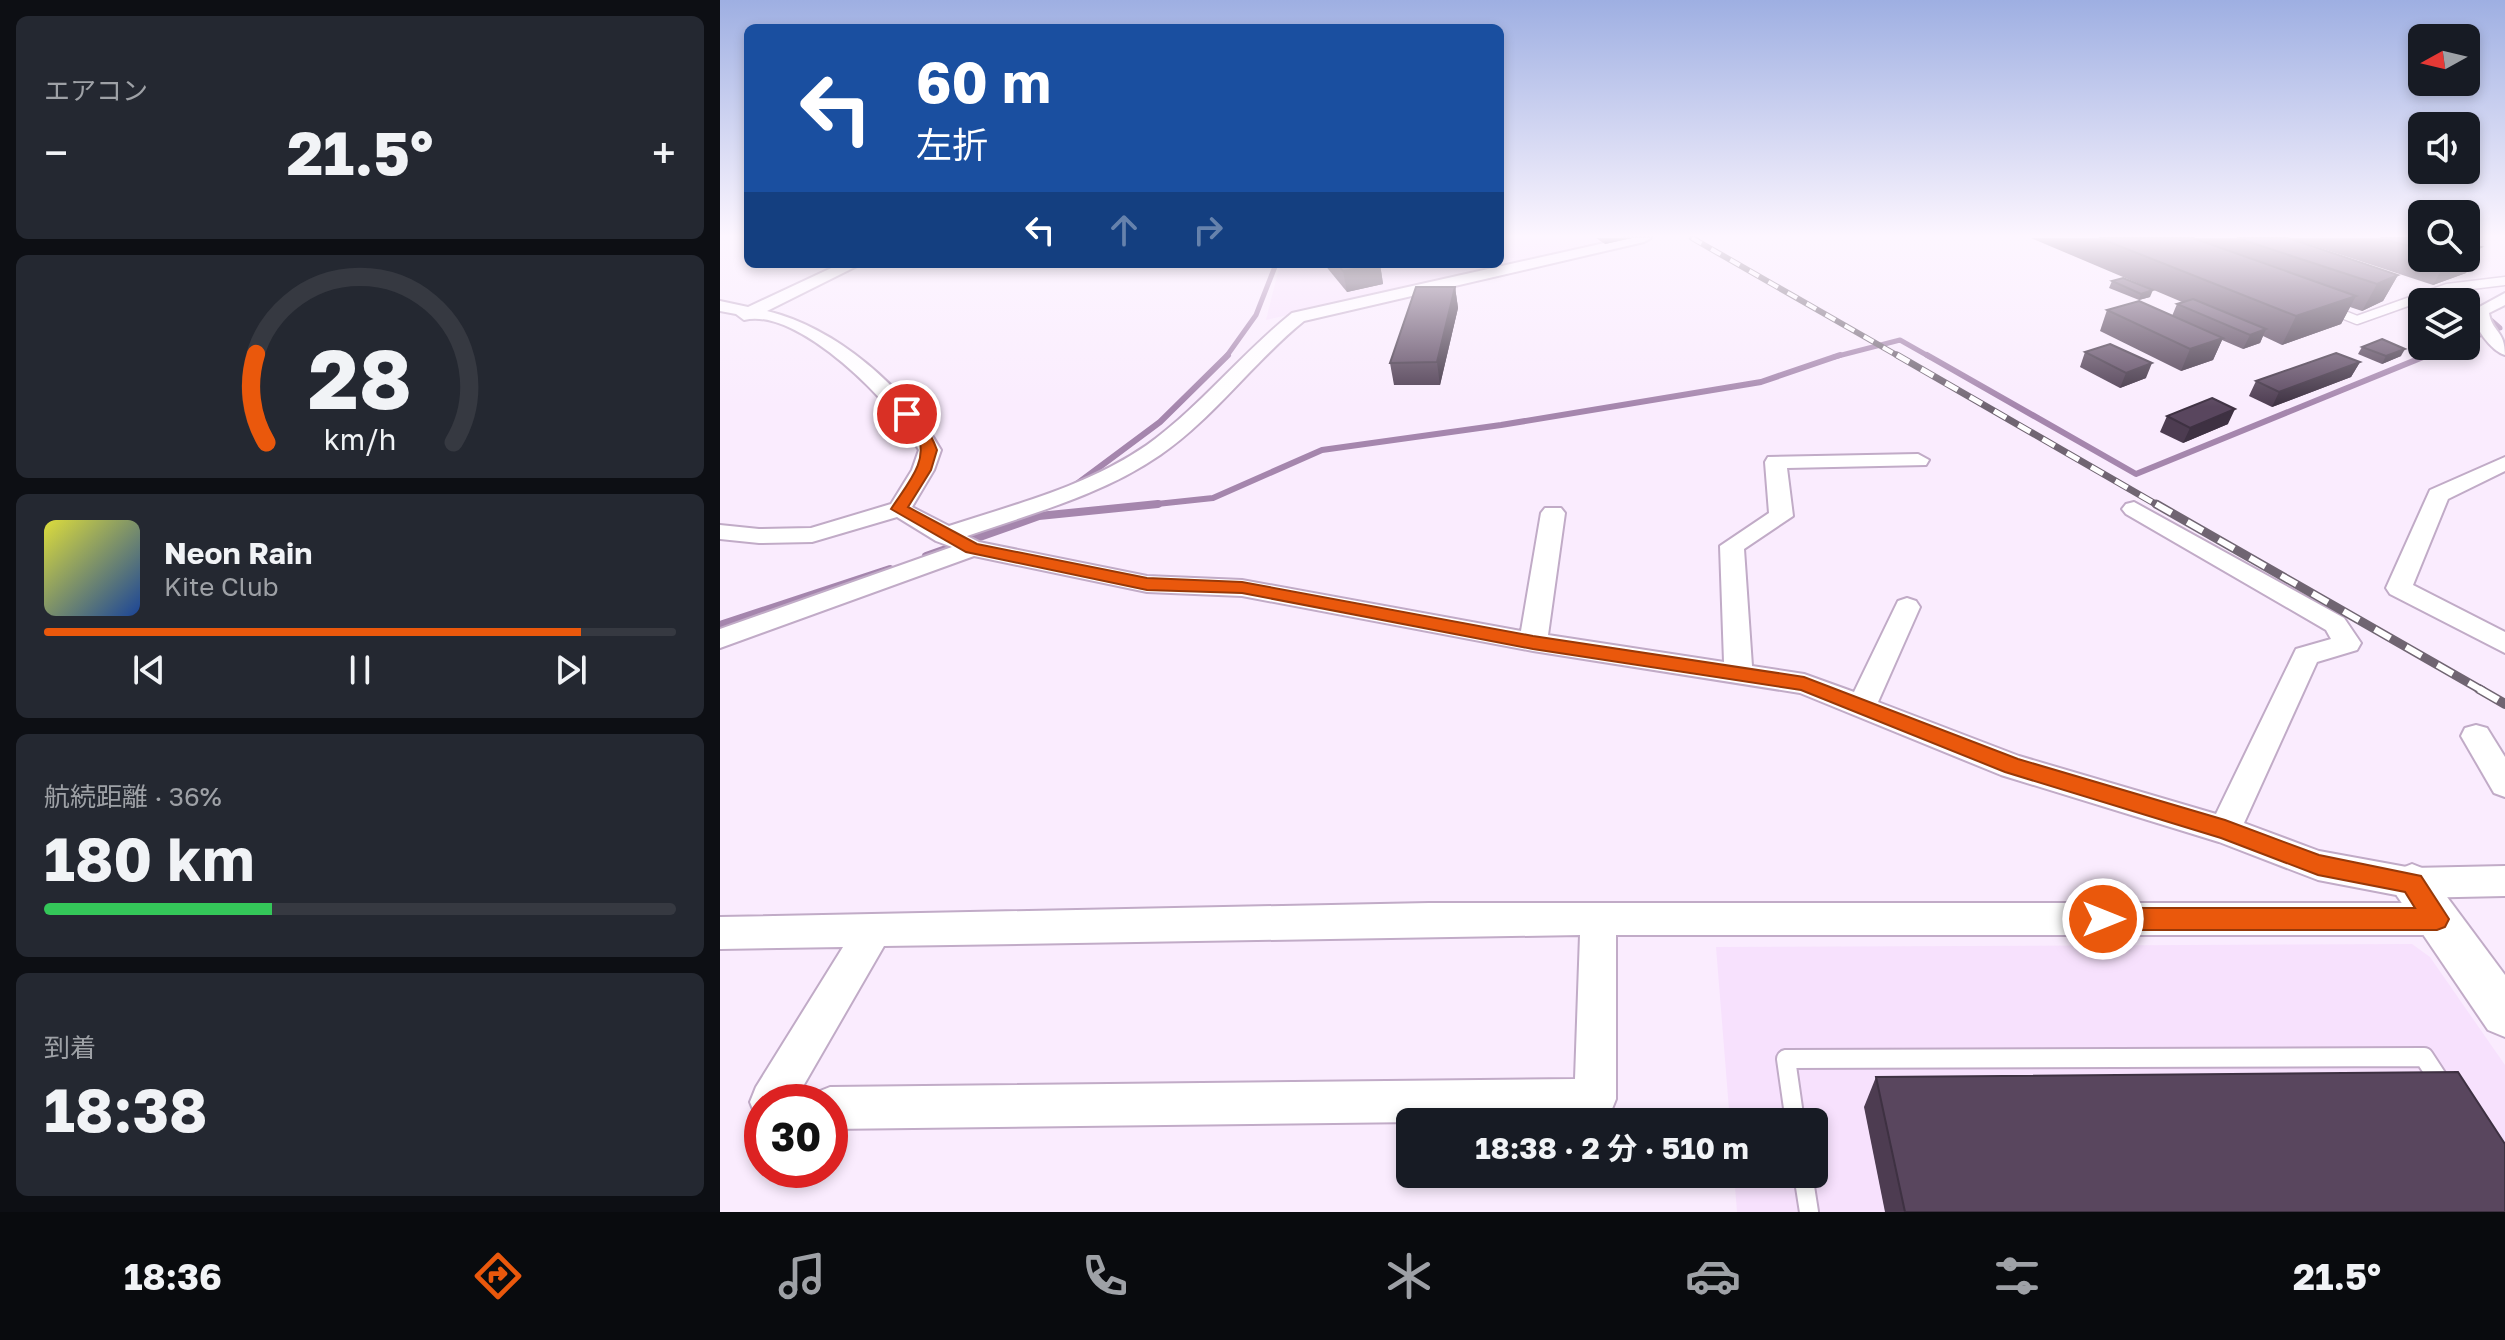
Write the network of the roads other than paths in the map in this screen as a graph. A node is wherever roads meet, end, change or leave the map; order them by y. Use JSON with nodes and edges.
{"nodes":[{"id":1,"x":788,"y":295,"type":"edge"},
{"id":2,"x":1396,"y":295,"type":"edge"},
{"id":3,"x":2429,"y":295,"type":"edge"},
{"id":4,"x":2505,"y":298,"type":"edge"},
{"id":5,"x":720,"y":306,"type":"edge"},
{"id":6,"x":2328,"y":309,"type":"edge"},
{"id":7,"x":749,"y":313,"type":"junction"},
{"id":8,"x":720,"y":325,"type":"edge"},
{"id":9,"x":2505,"y":350,"type":"edge"},
{"id":10,"x":1918,"y":460,"type":"dead end"},
{"id":11,"x":2505,"y":463,"type":"edge"},
{"id":12,"x":899,"y":509,"type":"junction"},
{"id":13,"x":2134,"y":509,"type":"dead end"},
{"id":14,"x":1553,"y":513,"type":"dead end"},
{"id":15,"x":720,"y":532,"type":"edge"},
{"id":16,"x":944,"y":536,"type":"junction"},
{"id":17,"x":972,"y":548,"type":"junction"},
{"id":18,"x":1907,"y":607,"type":"dead end"},
{"id":19,"x":720,"y":639,"type":"edge"},
{"id":20,"x":1533,"y":642,"type":"junction"},
{"id":21,"x":2505,"y":644,"type":"edge"},
{"id":22,"x":1739,"y":674,"type":"junction"},
{"id":23,"x":1862,"y":706,"type":"junction"},
{"id":24,"x":2476,"y":736,"type":"dead end"},
{"id":25,"x":2505,"y":784,"type":"edge"},
{"id":26,"x":2225,"y":830,"type":"junction"},
{"id":27,"x":2505,"y":881,"type":"edge"},
{"id":28,"x":2424,"y":901,"type":"junction"},
{"id":29,"x":1598,"y":919,"type":"junction"},
{"id":30,"x":874,"y":929,"type":"junction"},
{"id":31,"x":720,"y":933,"type":"edge"},
{"id":32,"x":2505,"y":1014,"type":"edge"},
{"id":33,"x":782,"y":1084,"type":"edge"},
{"id":34,"x":2448,"y":1095,"type":"edge"},
{"id":35,"x":848,"y":1108,"type":"edge"},
{"id":36,"x":1793,"y":1108,"type":"edge"},
{"id":37,"x":1805,"y":1188,"type":"edge"},
{"id":38,"x":1809,"y":1212,"type":"edge"}],
"edges":[{"from":1,"to":7,"type":"street"},
{"from":2,"to":16,"type":"street"},
{"from":3,"to":6,"type":"lane"},
{"from":4,"to":9,"type":"street"},
{"from":5,"to":7,"type":"street"},
{"from":7,"to":8,"type":"street"},
{"from":7,"to":12,"type":"street"},
{"from":10,"to":22,"type":"street"},
{"from":11,"to":21,"type":"street"},
{"from":12,"to":15,"type":"street"},
{"from":12,"to":16,"type":"street"},
{"from":13,"to":26,"type":"street"},
{"from":14,"to":20,"type":"street"},
{"from":16,"to":17,"type":"street"},
{"from":17,"to":19,"type":"street"},
{"from":17,"to":20,"type":"street"},
{"from":18,"to":23,"type":"street"},
{"from":20,"to":22,"type":"street"},
{"from":22,"to":23,"type":"street"},
{"from":23,"to":26,"type":"street"},
{"from":24,"to":25,"type":"street"},
{"from":26,"to":28,"type":"street"},
{"from":27,"to":28,"type":"street"},
{"from":28,"to":29,"type":"street"},
{"from":28,"to":32,"type":"street"},
{"from":29,"to":30,"type":"street"},
{"from":29,"to":35,"type":"street"},
{"from":30,"to":31,"type":"street"},
{"from":30,"to":33,"type":"street"},
{"from":34,"to":36,"type":"lane"},
{"from":37,"to":38,"type":"lane"}]}
